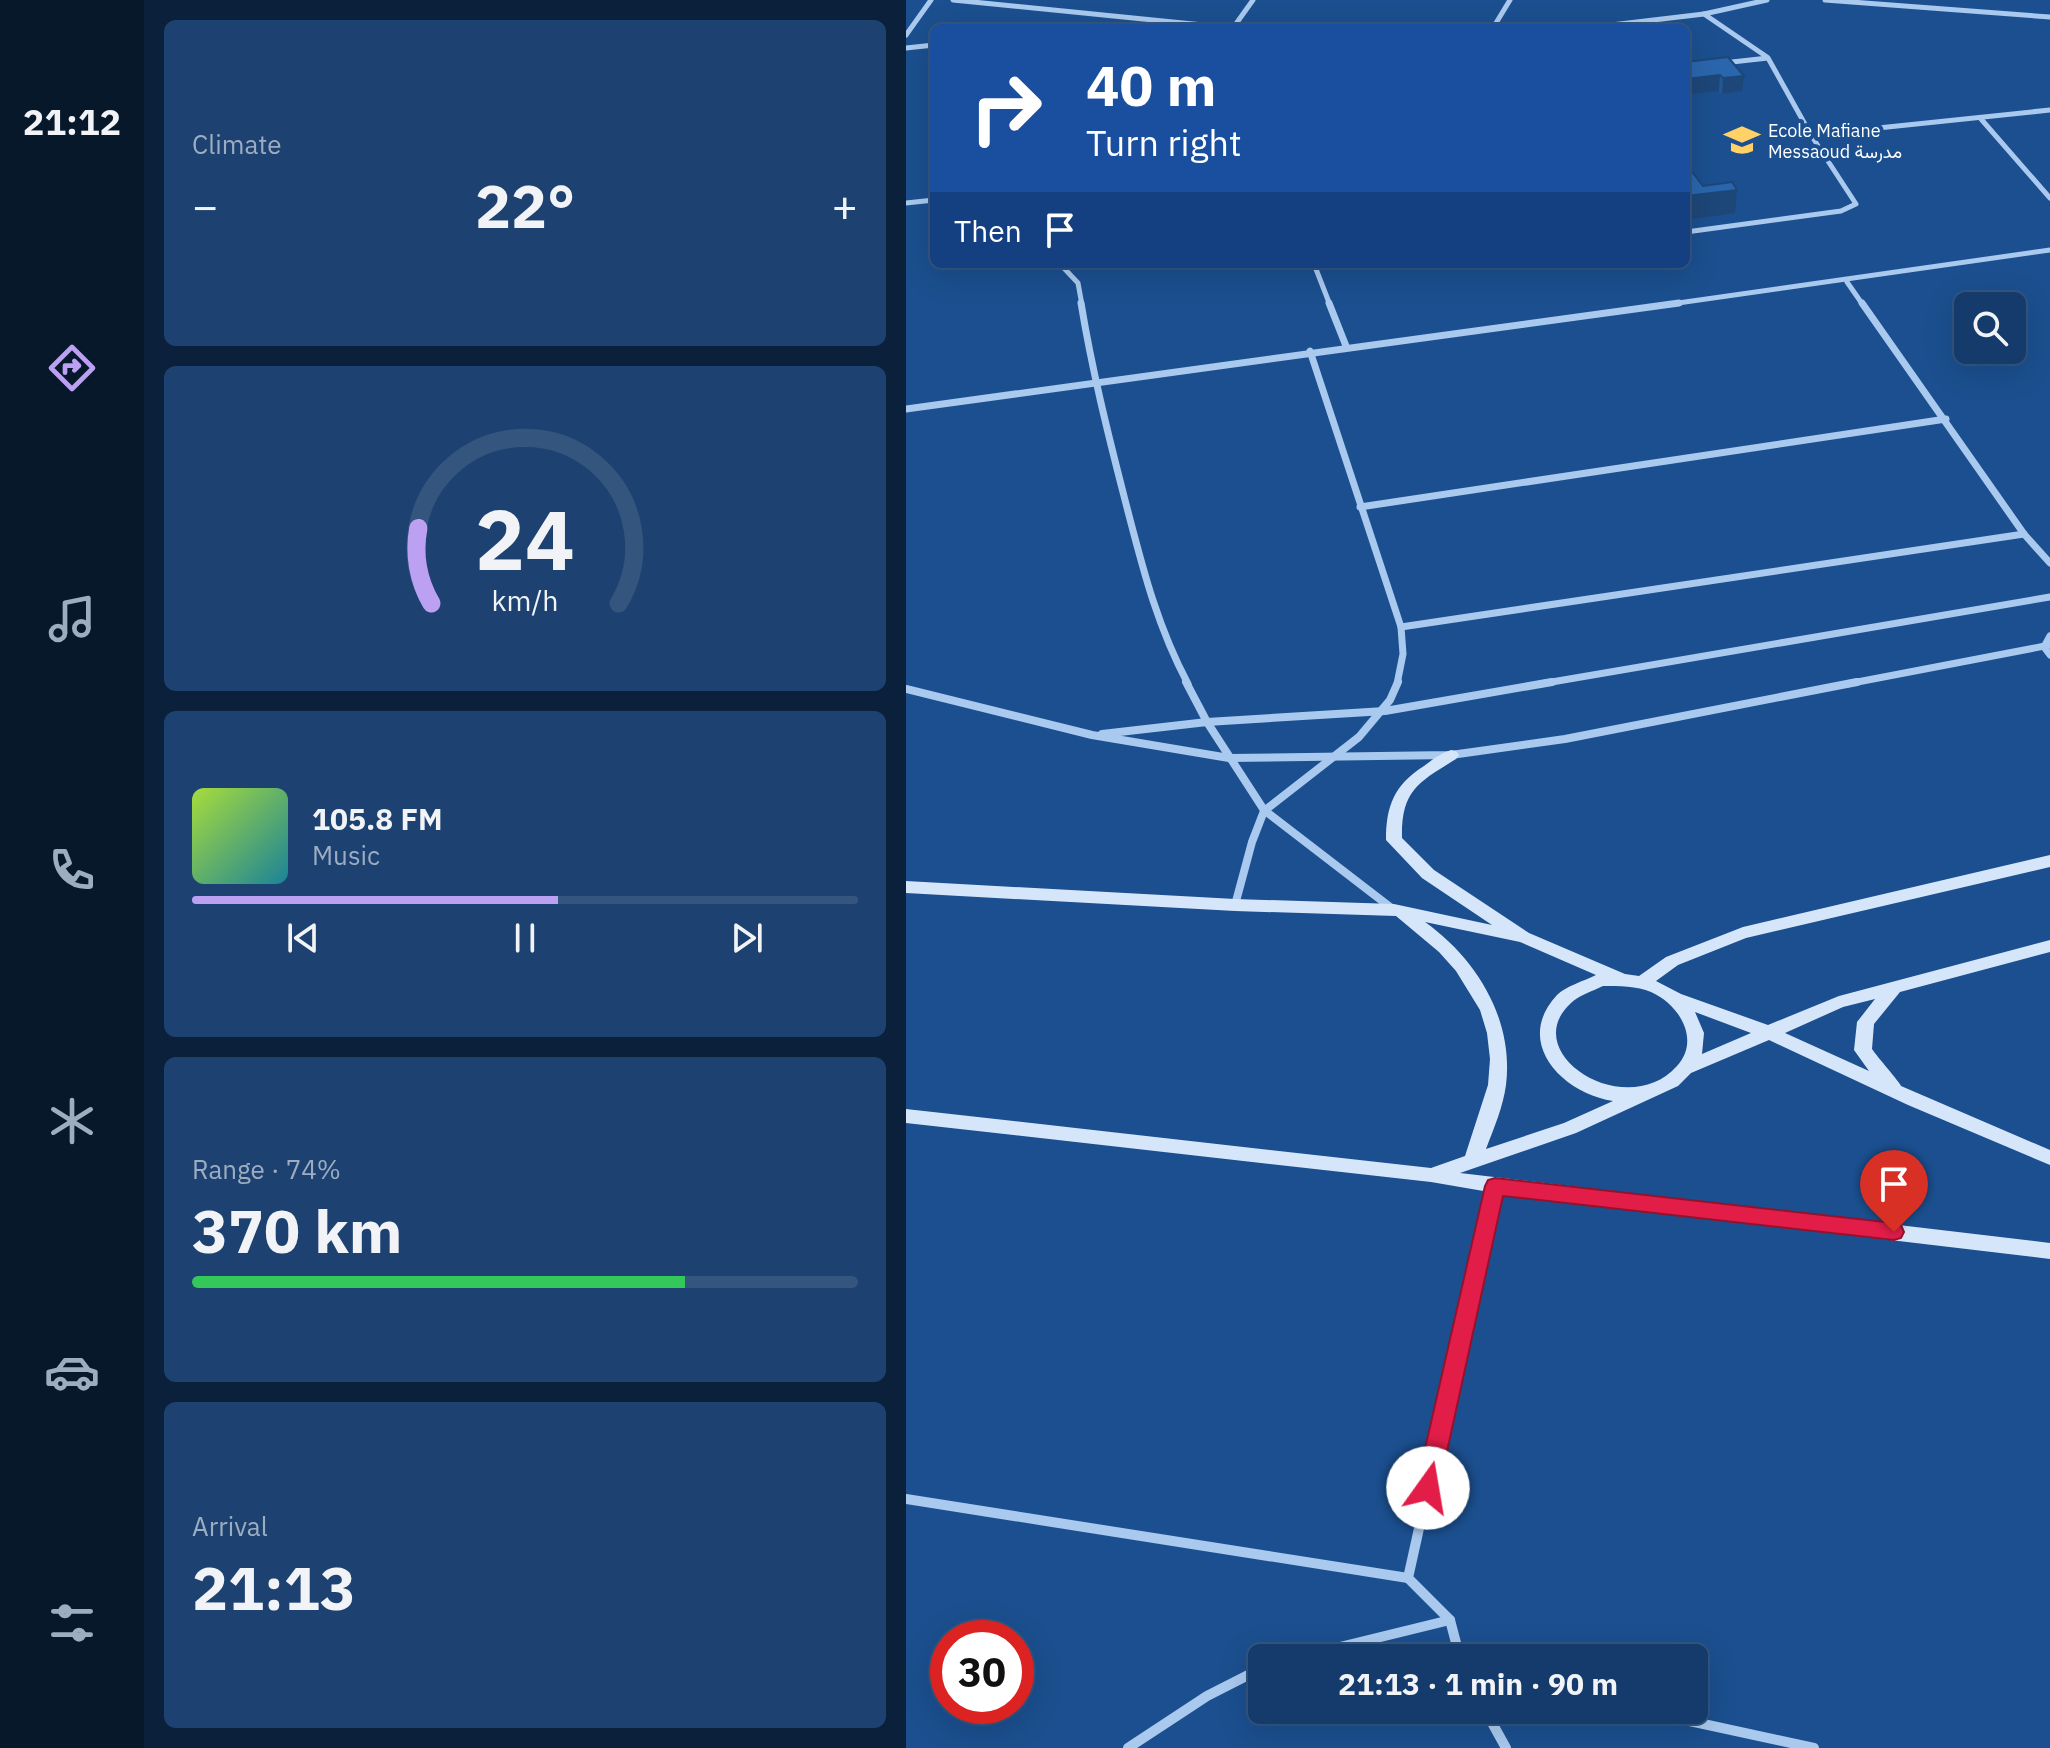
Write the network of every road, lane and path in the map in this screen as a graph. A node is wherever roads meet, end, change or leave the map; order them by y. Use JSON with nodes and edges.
{"nodes":[{"id":1,"x":931,"y":0,"type":"edge"},
{"id":2,"x":953,"y":0,"type":"edge"},
{"id":3,"x":1253,"y":0,"type":"edge"},
{"id":4,"x":1510,"y":0,"type":"edge"},
{"id":5,"x":1767,"y":0,"type":"edge"},
{"id":6,"x":1825,"y":0,"type":"edge"},
{"id":7,"x":1704,"y":14,"type":"junction"},
{"id":8,"x":2050,"y":17,"type":"edge"},
{"id":9,"x":1188,"y":23,"type":"junction"},
{"id":10,"x":1177,"y":24,"type":"edge"},
{"id":11,"x":1197,"y":24,"type":"edge"},
{"id":12,"x":1236,"y":24,"type":"edge"},
{"id":13,"x":1495,"y":24,"type":"edge"},
{"id":14,"x":1620,"y":24,"type":"edge"},
{"id":15,"x":906,"y":35,"type":"edge"},
{"id":16,"x":930,"y":45,"type":"edge"},
{"id":17,"x":906,"y":48,"type":"edge"},
{"id":18,"x":1768,"y":58,"type":"junction"},
{"id":19,"x":1713,"y":64,"type":"edge"},
{"id":20,"x":2050,"y":110,"type":"edge"},
{"id":21,"x":1981,"y":119,"type":"junction"},
{"id":22,"x":1811,"y":135,"type":"junction"},
{"id":23,"x":2050,"y":198,"type":"edge"},
{"id":24,"x":930,"y":200,"type":"edge"},
{"id":25,"x":906,"y":203,"type":"edge"},
{"id":26,"x":1690,"y":231,"type":"edge"},
{"id":27,"x":2050,"y":250,"type":"edge"},
{"id":28,"x":1064,"y":268,"type":"edge"},
{"id":29,"x":1316,"y":268,"type":"edge"},
{"id":30,"x":1847,"y":282,"type":"junction"},
{"id":31,"x":1346,"y":346,"type":"junction"},
{"id":32,"x":1310,"y":351,"type":"junction"},
{"id":33,"x":1094,"y":380,"type":"junction"},
{"id":34,"x":906,"y":409,"type":"edge"},
{"id":35,"x":1946,"y":419,"type":"junction"},
{"id":36,"x":1360,"y":507,"type":"junction"},
{"id":37,"x":2024,"y":534,"type":"junction"},
{"id":38,"x":2050,"y":563,"type":"edge"},
{"id":39,"x":2050,"y":597,"type":"edge"},
{"id":40,"x":1401,"y":627,"type":"junction"},
{"id":41,"x":2050,"y":636,"type":"edge"},
{"id":42,"x":2047,"y":646,"type":"edge"},
{"id":43,"x":2050,"y":655,"type":"edge"},
{"id":44,"x":906,"y":689,"type":"edge"},
{"id":45,"x":1385,"y":711,"type":"junction"},
{"id":46,"x":1207,"y":722,"type":"junction"},
{"id":47,"x":1092,"y":735,"type":"junction"},
{"id":48,"x":1451,"y":755,"type":"junction"},
{"id":49,"x":1337,"y":756,"type":"junction"},
{"id":50,"x":1229,"y":758,"type":"junction"},
{"id":51,"x":1264,"y":810,"type":"junction"},
{"id":52,"x":2050,"y":861,"type":"edge"},
{"id":53,"x":906,"y":887,"type":"edge"},
{"id":54,"x":1235,"y":905,"type":"junction"},
{"id":55,"x":1394,"y":910,"type":"junction"},
{"id":56,"x":1523,"y":937,"type":"junction"},
{"id":57,"x":2050,"y":946,"type":"edge"},
{"id":58,"x":1632,"y":981,"type":"junction"},
{"id":59,"x":1895,"y":985,"type":"junction"},
{"id":60,"x":1676,"y":999,"type":"junction"},
{"id":61,"x":1770,"y":1033,"type":"junction"},
{"id":62,"x":1687,"y":1068,"type":"junction"},
{"id":63,"x":1651,"y":1091,"type":"junction"},
{"id":64,"x":1914,"y":1100,"type":"junction"},
{"id":65,"x":906,"y":1116,"type":"edge"},
{"id":66,"x":2050,"y":1158,"type":"edge"},
{"id":67,"x":1472,"y":1162,"type":"junction"},
{"id":68,"x":1431,"y":1175,"type":"junction"},
{"id":69,"x":1495,"y":1186,"type":"junction"},
{"id":70,"x":2050,"y":1251,"type":"edge"},
{"id":71,"x":906,"y":1499,"type":"edge"},
{"id":72,"x":1408,"y":1578,"type":"junction"},
{"id":73,"x":1450,"y":1620,"type":"junction"},
{"id":74,"x":1352,"y":1644,"type":"edge"},
{"id":75,"x":1456,"y":1644,"type":"edge"},
{"id":76,"x":1248,"y":1675,"type":"edge"},
{"id":77,"x":1493,"y":1724,"type":"edge"},
{"id":78,"x":1703,"y":1724,"type":"edge"},
{"id":79,"x":1128,"y":1748,"type":"edge"},
{"id":80,"x":1506,"y":1748,"type":"edge"},
{"id":81,"x":1814,"y":1748,"type":"edge"}],
"edges":[{"from":1,"to":15,"type":"street"},
{"from":2,"to":9,"type":"street"},
{"from":3,"to":12,"type":"street"},
{"from":4,"to":13,"type":"street"},
{"from":5,"to":7,"type":"street"},
{"from":6,"to":8,"type":"street"},
{"from":7,"to":14,"type":"street"},
{"from":7,"to":18,"type":"street"},
{"from":9,"to":10,"type":"street"},
{"from":9,"to":11,"type":"street"},
{"from":16,"to":17,"type":"street"},
{"from":18,"to":19,"type":"street"},
{"from":18,"to":22,"type":"street"},
{"from":20,"to":21,"type":"street"},
{"from":21,"to":22,"type":"street"},
{"from":21,"to":23,"type":"street"},
{"from":22,"to":26,"type":"street"},
{"from":24,"to":25,"type":"street"},
{"from":27,"to":30,"type":"street"},
{"from":28,"to":33,"type":"street"},
{"from":29,"to":31,"type":"street"},
{"from":30,"to":31,"type":"street"},
{"from":30,"to":35,"type":"street"},
{"from":31,"to":32,"type":"street"},
{"from":32,"to":33,"type":"street"},
{"from":32,"to":36,"type":"street"},
{"from":33,"to":34,"type":"street"},
{"from":33,"to":46,"type":"street"},
{"from":35,"to":36,"type":"street"},
{"from":35,"to":37,"type":"street"},
{"from":36,"to":40,"type":"street"},
{"from":37,"to":38,"type":"street"},
{"from":37,"to":40,"type":"street"},
{"from":39,"to":45,"type":"street"},
{"from":40,"to":45,"type":"street"},
{"from":41,"to":42,"type":"street"},
{"from":42,"to":43,"type":"street"},
{"from":42,"to":48,"type":"street"},
{"from":44,"to":47,"type":"street"},
{"from":45,"to":46,"type":"street"},
{"from":45,"to":49,"type":"street"},
{"from":46,"to":47,"type":"street"},
{"from":46,"to":50,"type":"street"},
{"from":47,"to":50,"type":"street"},
{"from":48,"to":49,"type":"street"},
{"from":48,"to":56,"type":"main road"},
{"from":49,"to":50,"type":"street"},
{"from":49,"to":51,"type":"street"},
{"from":50,"to":51,"type":"street"},
{"from":51,"to":54,"type":"street"},
{"from":51,"to":55,"type":"street"},
{"from":52,"to":58,"type":"main road"},
{"from":53,"to":54,"type":"main road"},
{"from":54,"to":55,"type":"main road"},
{"from":55,"to":56,"type":"main road"},
{"from":55,"to":67,"type":"main road"},
{"from":56,"to":58,"type":"main road"},
{"from":57,"to":59,"type":"main road"},
{"from":58,"to":60,"type":"main road"},
{"from":58,"to":63,"type":"main road"},
{"from":59,"to":61,"type":"main road"},
{"from":59,"to":64,"type":"main road"},
{"from":60,"to":61,"type":"main road"},
{"from":60,"to":62,"type":"main road"},
{"from":61,"to":62,"type":"main road"},
{"from":61,"to":64,"type":"main road"},
{"from":62,"to":63,"type":"main road"},
{"from":63,"to":67,"type":"main road"},
{"from":64,"to":66,"type":"main road"},
{"from":65,"to":68,"type":"main road"},
{"from":67,"to":68,"type":"main road"},
{"from":68,"to":69,"type":"main road"},
{"from":69,"to":70,"type":"main road"},
{"from":69,"to":72,"type":"street"},
{"from":71,"to":72,"type":"street"},
{"from":72,"to":73,"type":"street"},
{"from":73,"to":74,"type":"street"},
{"from":73,"to":75,"type":"street"},
{"from":76,"to":79,"type":"street"},
{"from":77,"to":80,"type":"street"},
{"from":78,"to":81,"type":"street"}]}
